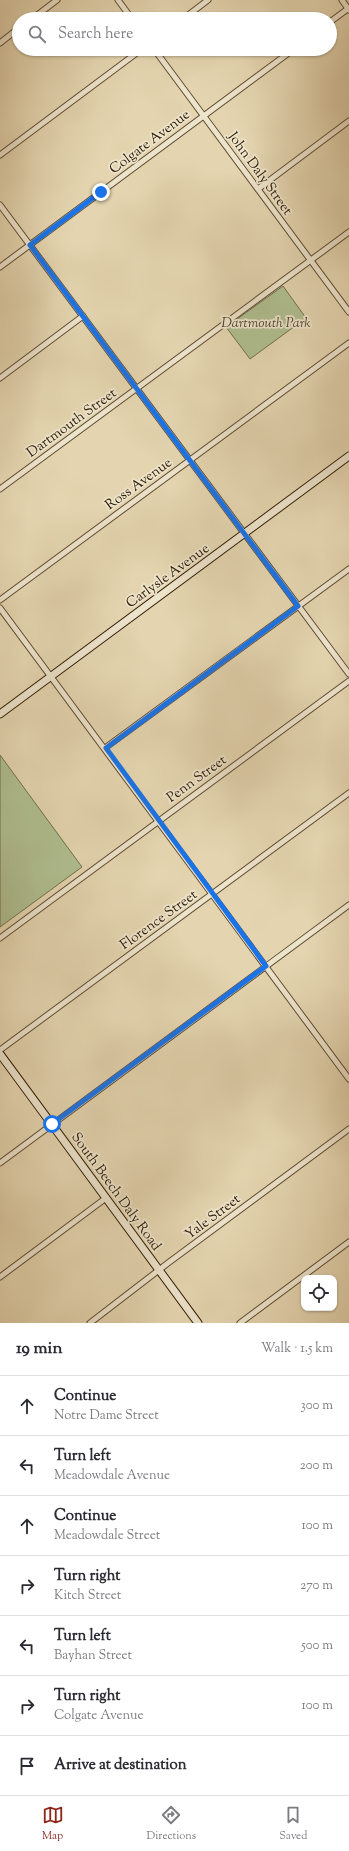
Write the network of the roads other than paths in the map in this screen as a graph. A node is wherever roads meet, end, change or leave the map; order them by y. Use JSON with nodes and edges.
{"nodes":[{"id":1,"x":57,"y":0,"type":"edge"},
{"id":2,"x":118,"y":0,"type":"edge"},
{"id":3,"x":208,"y":0,"type":"edge"},
{"id":4,"x":342,"y":0,"type":"edge"},
{"id":5,"x":349,"y":9,"type":"edge"},
{"id":6,"x":41,"y":12,"type":"edge"},
{"id":7,"x":127,"y":12,"type":"edge"},
{"id":8,"x":192,"y":12,"type":"edge"},
{"id":9,"x":337,"y":17,"type":"edge"},
{"id":10,"x":12,"y":33,"type":"edge"},
{"id":11,"x":0,"y":42,"type":"edge"},
{"id":12,"x":133,"y":56,"type":"edge"},
{"id":13,"x":159,"y":56,"type":"edge"},
{"id":14,"x":285,"y":56,"type":"edge"},
{"id":15,"x":204,"y":116,"type":"junction"},
{"id":16,"x":349,"y":121,"type":"edge"},
{"id":17,"x":0,"y":155,"type":"edge"},
{"id":18,"x":258,"y":189,"type":"junction"},
{"id":19,"x":0,"y":205,"type":"edge"},
{"id":20,"x":349,"y":232,"type":"edge"},
{"id":21,"x":30,"y":245,"type":"junction"},
{"id":22,"x":311,"y":260,"type":"junction"},
{"id":23,"x":0,"y":267,"type":"edge"},
{"id":24,"x":349,"y":312,"type":"edge"},
{"id":25,"x":83,"y":316,"type":"junction"},
{"id":26,"x":349,"y":343,"type":"edge"},
{"id":27,"x":0,"y":378,"type":"edge"},
{"id":28,"x":136,"y":388,"type":"junction"},
{"id":29,"x":349,"y":456,"type":"edge"},
{"id":30,"x":190,"y":460,"type":"junction"},
{"id":31,"x":0,"y":489,"type":"edge"},
{"id":32,"x":245,"y":534,"type":"junction"},
{"id":33,"x":349,"y":569,"type":"edge"},
{"id":34,"x":0,"y":600,"type":"edge"},
{"id":35,"x":298,"y":606,"type":"junction"},
{"id":36,"x":0,"y":608,"type":"edge"},
{"id":37,"x":349,"y":674,"type":"edge"},
{"id":38,"x":52,"y":676,"type":"junction"},
{"id":39,"x":349,"y":681,"type":"edge"},
{"id":40,"x":0,"y":714,"type":"edge"},
{"id":41,"x":106,"y":748,"type":"junction"},
{"id":42,"x":349,"y":793,"type":"edge"},
{"id":43,"x":159,"y":821,"type":"junction"},
{"id":44,"x":212,"y":893,"type":"junction"},
{"id":45,"x":349,"y":905,"type":"edge"},
{"id":46,"x":0,"y":938,"type":"edge"},
{"id":47,"x":266,"y":966,"type":"junction"},
{"id":48,"x":0,"y":1050,"type":"edge"},
{"id":49,"x":0,"y":1054,"type":"edge"},
{"id":50,"x":349,"y":1079,"type":"edge"},
{"id":51,"x":52,"y":1124,"type":"junction"},
{"id":52,"x":349,"y":1129,"type":"edge"},
{"id":53,"x":0,"y":1163,"type":"edge"},
{"id":54,"x":106,"y":1198,"type":"junction"},
{"id":55,"x":349,"y":1242,"type":"edge"},
{"id":56,"x":159,"y":1270,"type":"junction"},
{"id":57,"x":0,"y":1277,"type":"edge"},
{"id":58,"x":90,"y":1323,"type":"edge"},
{"id":59,"x":198,"y":1323,"type":"edge"},
{"id":60,"x":240,"y":1323,"type":"edge"}],
"edges":[{"from":1,"to":6,"type":"street"},
{"from":2,"to":7,"type":"street"},
{"from":3,"to":8,"type":"street"},
{"from":4,"to":5,"type":"street"},
{"from":5,"to":9,"type":"street"},
{"from":10,"to":11,"type":"street"},
{"from":12,"to":17,"type":"street"},
{"from":13,"to":15,"type":"street","name":"John Daly Street"},
{"from":14,"to":15,"type":"street","name":"Colgate Avenue"},
{"from":15,"to":18,"type":"street","name":"John Daly Street"},
{"from":15,"to":21,"type":"street","name":"Colgate Avenue"},
{"from":16,"to":18,"type":"street"},
{"from":18,"to":22,"type":"street","name":"John Daly Street"},
{"from":19,"to":21,"type":"street"},
{"from":20,"to":22,"type":"street","name":"Dartmouth Street"},
{"from":21,"to":23,"type":"street","name":"Colgate Avenue"},
{"from":21,"to":25,"type":"street"},
{"from":22,"to":24,"type":"street","name":"John Daly Street"},
{"from":22,"to":28,"type":"street","name":"Dartmouth Street"},
{"from":25,"to":27,"type":"street"},
{"from":25,"to":28,"type":"street"},
{"from":26,"to":30,"type":"street","name":"Ross Avenue"},
{"from":28,"to":30,"type":"street"},
{"from":28,"to":31,"type":"street","name":"Dartmouth Street"},
{"from":29,"to":32,"type":"street","name":"Carlysle Avenue"},
{"from":30,"to":32,"type":"street"},
{"from":30,"to":34,"type":"street","name":"Ross Avenue"},
{"from":32,"to":35,"type":"street"},
{"from":32,"to":38,"type":"street","name":"Carlysle Avenue"},
{"from":33,"to":35,"type":"street"},
{"from":35,"to":37,"type":"street"},
{"from":35,"to":41,"type":"street"},
{"from":36,"to":38,"type":"street"},
{"from":38,"to":40,"type":"street","name":"Carlysle Avenue"},
{"from":38,"to":41,"type":"street"},
{"from":39,"to":43,"type":"street","name":"Penn Street"},
{"from":41,"to":43,"type":"street"},
{"from":42,"to":44,"type":"street","name":"Florence Street"},
{"from":43,"to":44,"type":"street"},
{"from":43,"to":46,"type":"street","name":"Penn Street"},
{"from":44,"to":47,"type":"street"},
{"from":44,"to":48,"type":"street","name":"Florence Street"},
{"from":45,"to":47,"type":"street"},
{"from":47,"to":50,"type":"street"},
{"from":47,"to":51,"type":"street"},
{"from":49,"to":51,"type":"street","name":"South Beech Daly Road"},
{"from":51,"to":53,"type":"street"},
{"from":51,"to":54,"type":"street","name":"South Beech Daly Road"},
{"from":52,"to":56,"type":"street","name":"Yale Street"},
{"from":54,"to":56,"type":"street","name":"South Beech Daly Road"},
{"from":54,"to":57,"type":"street"},
{"from":55,"to":60,"type":"street"},
{"from":56,"to":58,"type":"street","name":"Yale Street"},
{"from":56,"to":59,"type":"street","name":"South Beech Daly Road"}]}
